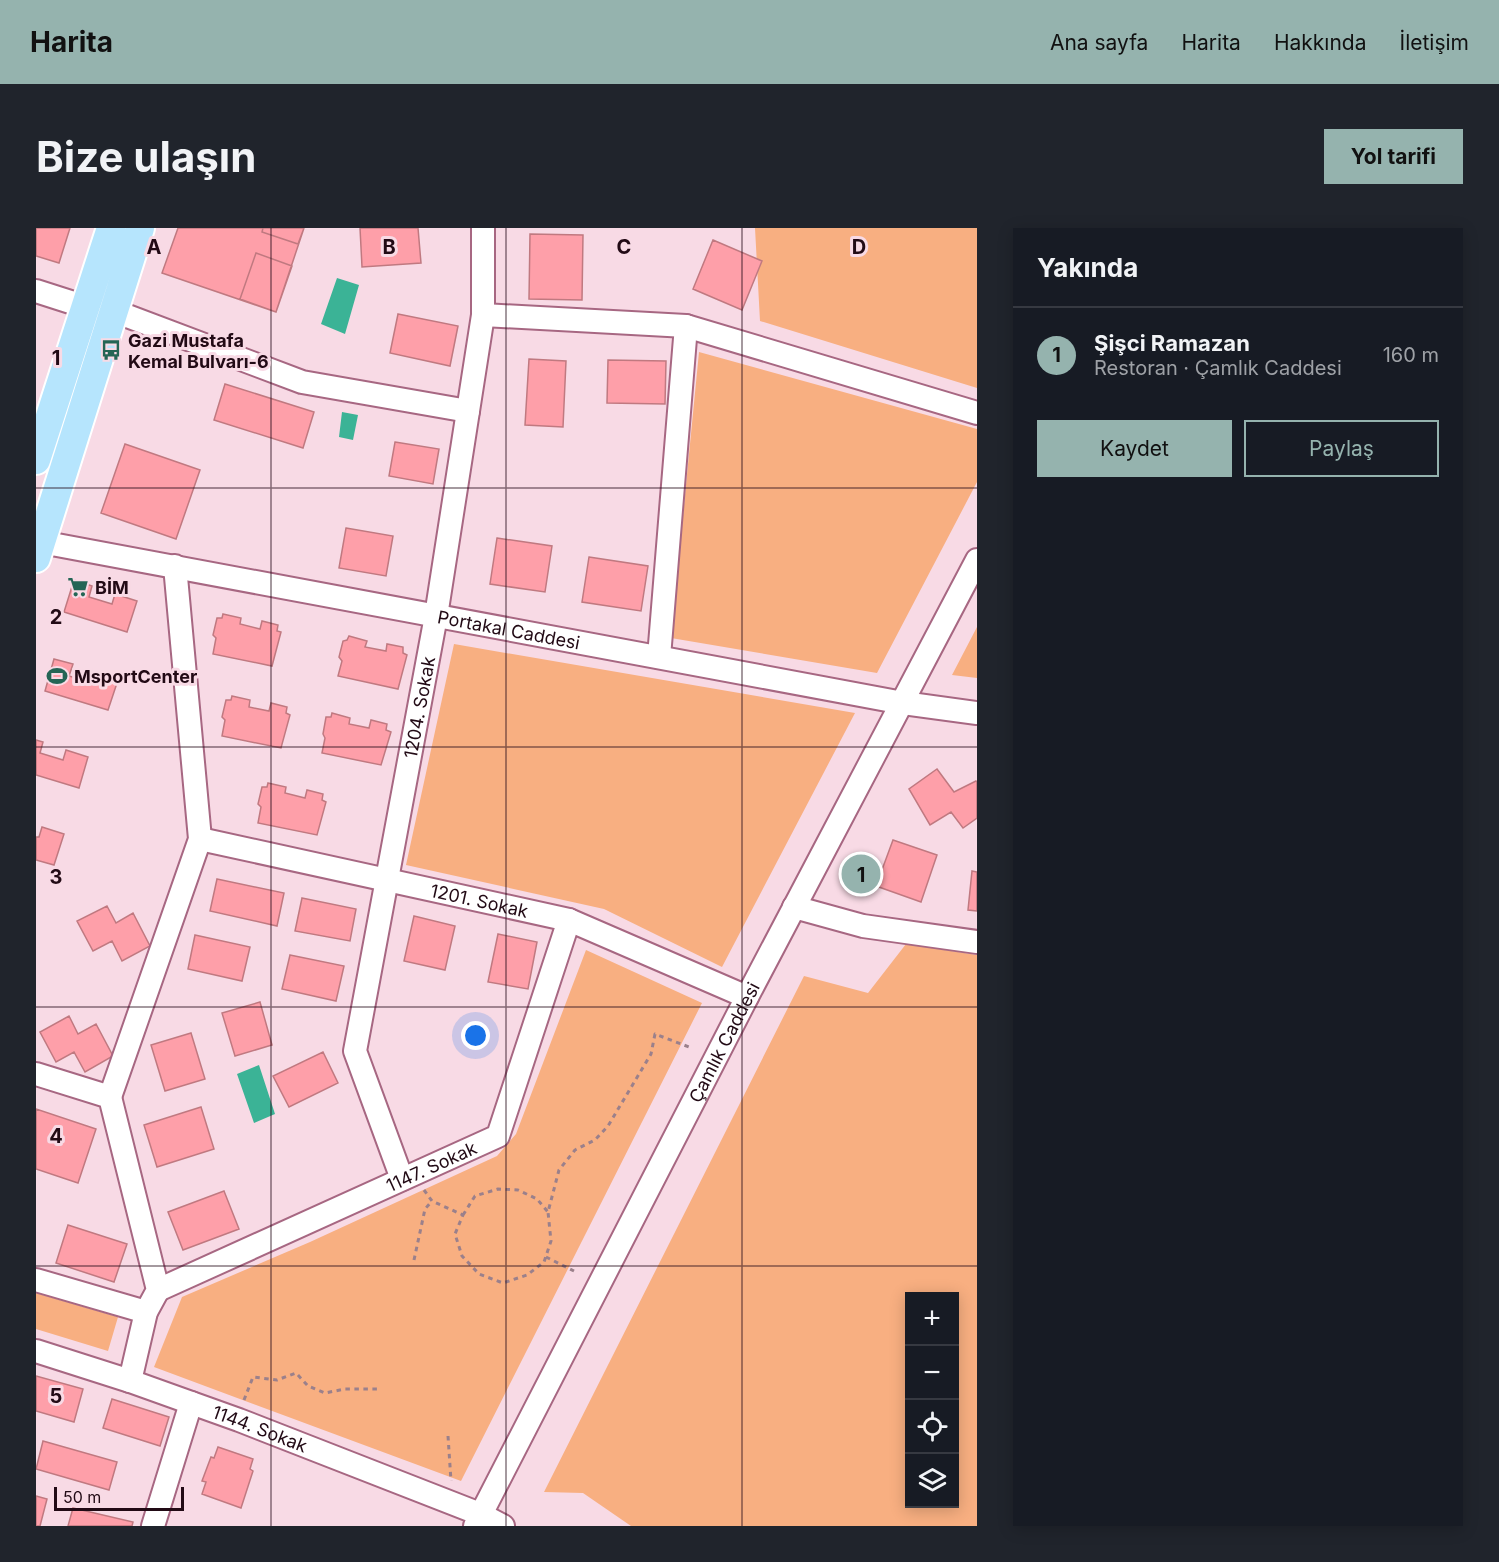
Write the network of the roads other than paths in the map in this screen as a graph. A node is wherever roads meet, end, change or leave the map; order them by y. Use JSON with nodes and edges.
{"nodes":[{"id":1,"x":111,"y":228,"type":"edge"},
{"id":2,"x":140,"y":228,"type":"edge"},
{"id":3,"x":483,"y":228,"type":"edge"},
{"id":4,"x":36,"y":291,"type":"edge"},
{"id":5,"x":86,"y":307,"type":"junction"},
{"id":6,"x":114,"y":311,"type":"junction"},
{"id":7,"x":483,"y":315,"type":"junction"},
{"id":8,"x":686,"y":326,"type":"junction"},
{"id":9,"x":468,"y":411,"type":"junction"},
{"id":10,"x":977,"y":413,"type":"edge"},
{"id":11,"x":36,"y":460,"type":"edge"},
{"id":12,"x":39,"y":550,"type":"edge"},
{"id":13,"x":977,"y":560,"type":"edge"},
{"id":14,"x":175,"y":566,"type":"junction"},
{"id":15,"x":436,"y":616,"type":"junction"},
{"id":16,"x":659,"y":657,"type":"junction"},
{"id":17,"x":903,"y":703,"type":"junction"},
{"id":18,"x":977,"y":713,"type":"edge"},
{"id":19,"x":200,"y":839,"type":"junction"},
{"id":20,"x":386,"y":879,"type":"junction"},
{"id":21,"x":794,"y":907,"type":"junction"},
{"id":22,"x":569,"y":920,"type":"junction"},
{"id":23,"x":977,"y":942,"type":"edge"},
{"id":24,"x":747,"y":996,"type":"junction"},
{"id":25,"x":36,"y":1074,"type":"edge"},
{"id":26,"x":110,"y":1097,"type":"junction"},
{"id":27,"x":412,"y":1182,"type":"junction"},
{"id":28,"x":36,"y":1280,"type":"edge"},
{"id":29,"x":158,"y":1290,"type":"junction"},
{"id":30,"x":146,"y":1312,"type":"junction"},
{"id":31,"x":36,"y":1351,"type":"edge"},
{"id":32,"x":130,"y":1381,"type":"junction"},
{"id":33,"x":191,"y":1403,"type":"junction"},
{"id":34,"x":478,"y":1520,"type":"edge"},
{"id":35,"x":153,"y":1526,"type":"edge"},
{"id":36,"x":503,"y":1526,"type":"edge"}],
"edges":[{"from":1,"to":5,"type":"main road"},
{"from":2,"to":6,"type":"main road"},
{"from":3,"to":7,"type":"street","name":"1204. Sokak"},
{"from":4,"to":5,"type":"street"},
{"from":5,"to":11,"type":"main road"},
{"from":6,"to":9,"type":"street"},
{"from":6,"to":12,"type":"main road"},
{"from":7,"to":8,"type":"street"},
{"from":7,"to":9,"type":"street","name":"1204. Sokak"},
{"from":8,"to":10,"type":"street"},
{"from":8,"to":16,"type":"street"},
{"from":9,"to":15,"type":"street","name":"1204. Sokak"},
{"from":12,"to":14,"type":"street","name":"Portakal Caddesi"},
{"from":13,"to":17,"type":"street","name":"Çamlık Caddesi"},
{"from":14,"to":15,"type":"street","name":"Portakal Caddesi"},
{"from":14,"to":19,"type":"street"},
{"from":15,"to":16,"type":"street","name":"Portakal Caddesi"},
{"from":15,"to":20,"type":"street","name":"1204. Sokak"},
{"from":16,"to":17,"type":"street","name":"Portakal Caddesi"},
{"from":17,"to":18,"type":"street","name":"Portakal Caddesi"},
{"from":17,"to":21,"type":"street","name":"Çamlık Caddesi"},
{"from":19,"to":20,"type":"street","name":"1201. Sokak"},
{"from":19,"to":26,"type":"street"},
{"from":20,"to":22,"type":"street","name":"1201. Sokak"},
{"from":20,"to":27,"type":"street","name":"1204. Sokak"},
{"from":21,"to":23,"type":"street"},
{"from":21,"to":24,"type":"street","name":"Çamlık Caddesi"},
{"from":22,"to":24,"type":"street","name":"1201. Sokak"},
{"from":22,"to":27,"type":"street","name":"1147. Sokak"},
{"from":24,"to":34,"type":"street","name":"Çamlık Caddesi"},
{"from":25,"to":26,"type":"street"},
{"from":26,"to":29,"type":"street"},
{"from":27,"to":29,"type":"street","name":"1147. Sokak"},
{"from":28,"to":30,"type":"street"},
{"from":29,"to":30,"type":"street"},
{"from":30,"to":32,"type":"street"},
{"from":31,"to":32,"type":"street","name":"1144. Sokak"},
{"from":32,"to":33,"type":"street","name":"1144. Sokak"},
{"from":33,"to":34,"type":"street","name":"1144. Sokak"},
{"from":33,"to":35,"type":"street"},
{"from":34,"to":36,"type":"street","name":"1144. Sokak"}]}
